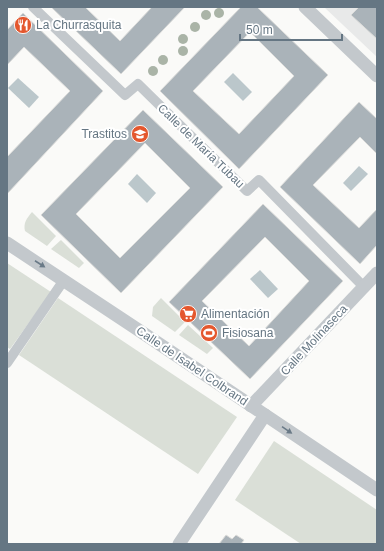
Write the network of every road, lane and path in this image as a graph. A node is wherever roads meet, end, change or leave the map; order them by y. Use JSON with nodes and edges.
{"nodes":[{"id":1,"x":33,"y":7,"type":"edge"},
{"id":2,"x":305,"y":7,"type":"edge"},
{"id":3,"x":377,"y":76,"type":"edge"},
{"id":4,"x":7,"y":243,"type":"edge"},
{"id":5,"x":377,"y":273,"type":"edge"},
{"id":6,"x":64,"y":280,"type":"junction"},
{"id":7,"x":364,"y":287,"type":"junction"},
{"id":8,"x":7,"y":363,"type":"edge"},
{"id":9,"x":251,"y":406,"type":"junction"},
{"id":10,"x":265,"y":415,"type":"junction"},
{"id":11,"x":377,"y":490,"type":"edge"},
{"id":12,"x":179,"y":544,"type":"edge"}],
"edges":[{"from":1,"to":7,"type":"street","name":"Calle de María Tubau"},
{"from":2,"to":3,"type":"street"},
{"from":4,"to":6,"type":"street","name":"Calle de Isabel Colbrand","one_way":true},
{"from":5,"to":7,"type":"street","name":"Calle Molinaseca"},
{"from":6,"to":8,"type":"street"},
{"from":6,"to":9,"type":"street","name":"Calle de Isabel Colbrand"},
{"from":7,"to":9,"type":"street","name":"Calle Molinaseca"},
{"from":9,"to":10,"type":"street","name":"Calle de Isabel Colbrand"},
{"from":10,"to":11,"type":"street","name":"Calle de Isabel Colbrand","one_way":true},
{"from":10,"to":12,"type":"street"}]}
